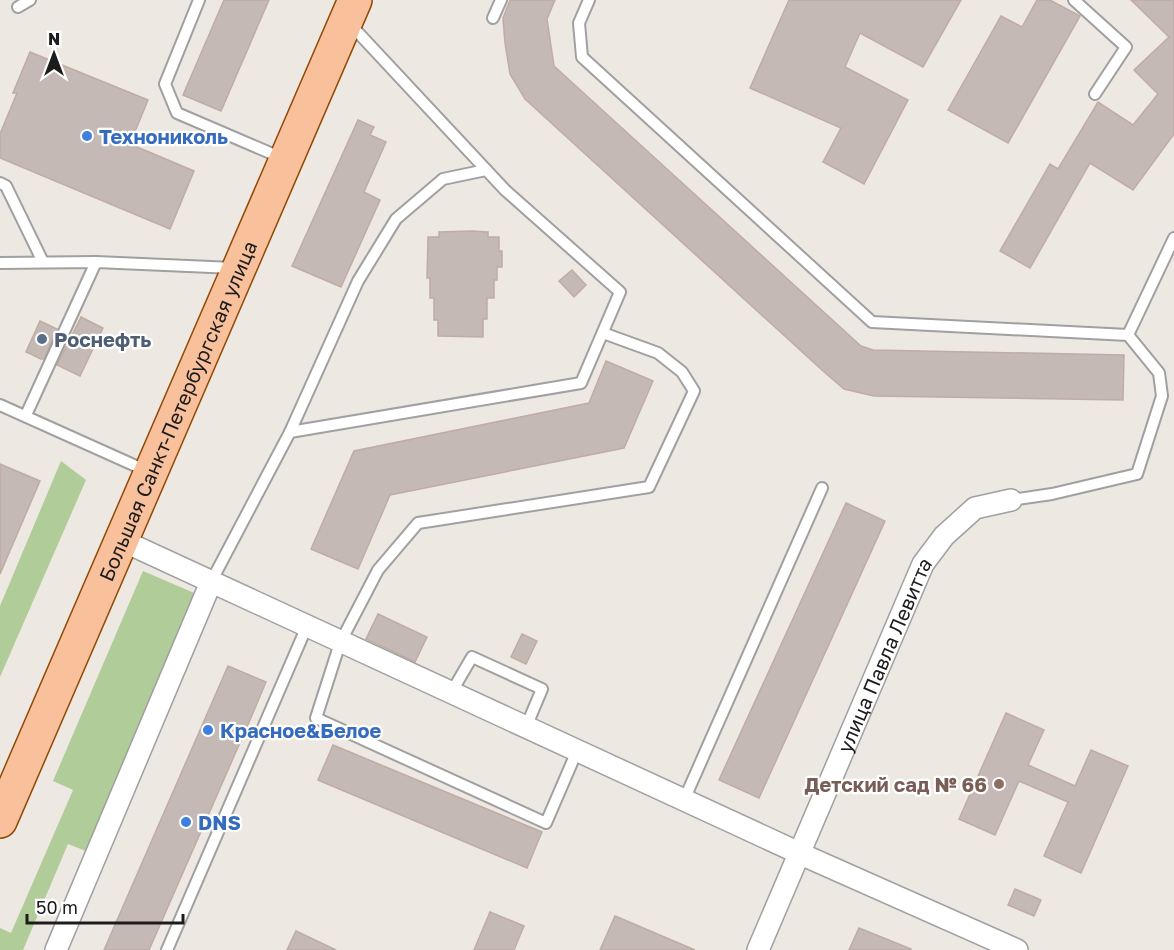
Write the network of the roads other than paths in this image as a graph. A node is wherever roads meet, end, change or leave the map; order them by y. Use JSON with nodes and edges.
{"nodes":[{"id":1,"x":30,"y":0,"type":"edge"},
{"id":2,"x":199,"y":0,"type":"edge"},
{"id":3,"x":501,"y":0,"type":"edge"},
{"id":4,"x":589,"y":0,"type":"edge"},
{"id":5,"x":1074,"y":0,"type":"edge"},
{"id":6,"x":18,"y":7,"type":"dead end"},
{"id":7,"x":351,"y":10,"type":"edge"},
{"id":8,"x":493,"y":18,"type":"dead end"},
{"id":9,"x":1095,"y":94,"type":"dead end"},
{"id":10,"x":286,"y":160,"type":"junction"},
{"id":11,"x":486,"y":170,"type":"junction"},
{"id":12,"x":0,"y":183,"type":"edge"},
{"id":13,"x":1174,"y":238,"type":"edge"},
{"id":14,"x":43,"y":261,"type":"junction"},
{"id":15,"x":96,"y":262,"type":"junction"},
{"id":16,"x":0,"y":263,"type":"edge"},
{"id":17,"x":239,"y":268,"type":"junction"},
{"id":18,"x":603,"y":333,"type":"junction"},
{"id":19,"x":1128,"y":335,"type":"junction"},
{"id":20,"x":0,"y":405,"type":"edge"},
{"id":21,"x":26,"y":415,"type":"junction"},
{"id":22,"x":290,"y":432,"type":"junction"},
{"id":23,"x":150,"y":472,"type":"junction"},
{"id":24,"x":822,"y":488,"type":"dead end"},
{"id":25,"x":1011,"y":500,"type":"joint"},
{"id":26,"x":121,"y":540,"type":"junction"},
{"id":27,"x":211,"y":582,"type":"junction"},
{"id":28,"x":307,"y":626,"type":"junction"},
{"id":29,"x":340,"y":643,"type":"junction"},
{"id":30,"x":451,"y":693,"type":"junction"},
{"id":31,"x":526,"y":727,"type":"junction"},
{"id":32,"x":577,"y":752,"type":"junction"},
{"id":33,"x":684,"y":800,"type":"junction"},
{"id":34,"x":0,"y":821,"type":"edge"},
{"id":35,"x":799,"y":853,"type":"junction"},
{"id":36,"x":56,"y":950,"type":"edge"},
{"id":37,"x":167,"y":950,"type":"edge"},
{"id":38,"x":758,"y":950,"type":"edge"},
{"id":39,"x":1017,"y":950,"type":"edge"}],
"edges":[{"from":1,"to":6,"type":"lane"},
{"from":2,"to":10,"type":"lane"},
{"from":3,"to":8,"type":"lane"},
{"from":4,"to":19,"type":"lane"},
{"from":5,"to":9,"type":"lane"},
{"from":7,"to":10,"type":"main road","name":"Большая Санкт-Петербургская улица"},
{"from":7,"to":11,"type":"lane"},
{"from":10,"to":17,"type":"main road","name":"Большая Санкт-Петербургская улица"},
{"from":11,"to":18,"type":"lane"},
{"from":11,"to":22,"type":"lane"},
{"from":12,"to":14,"type":"lane"},
{"from":13,"to":19,"type":"lane"},
{"from":14,"to":15,"type":"lane"},
{"from":14,"to":16,"type":"lane"},
{"from":15,"to":17,"type":"lane"},
{"from":15,"to":21,"type":"lane"},
{"from":17,"to":23,"type":"main road","name":"Большая Санкт-Петербургская улица"},
{"from":18,"to":22,"type":"lane"},
{"from":18,"to":29,"type":"lane"},
{"from":19,"to":25,"type":"lane"},
{"from":20,"to":21,"type":"lane"},
{"from":21,"to":23,"type":"lane"},
{"from":22,"to":27,"type":"lane"},
{"from":23,"to":26,"type":"main road","name":"Большая Санкт-Петербургская улица"},
{"from":24,"to":33,"type":"lane"},
{"from":25,"to":35,"type":"street","name":"улица Павла Левитта"},
{"from":26,"to":27,"type":"street"},
{"from":26,"to":34,"type":"main road","name":"Большая Санкт-Петербургская улица"},
{"from":27,"to":28,"type":"street"},
{"from":27,"to":36,"type":"street"},
{"from":28,"to":29,"type":"street"},
{"from":28,"to":37,"type":"lane"},
{"from":29,"to":30,"type":"street"},
{"from":29,"to":32,"type":"lane"},
{"from":30,"to":31,"type":"street"},
{"from":30,"to":31,"type":"lane"},
{"from":31,"to":32,"type":"street"},
{"from":32,"to":33,"type":"street"},
{"from":33,"to":35,"type":"street"},
{"from":35,"to":38,"type":"street","name":"улица Павла Левитта"},
{"from":35,"to":39,"type":"street"}]}
